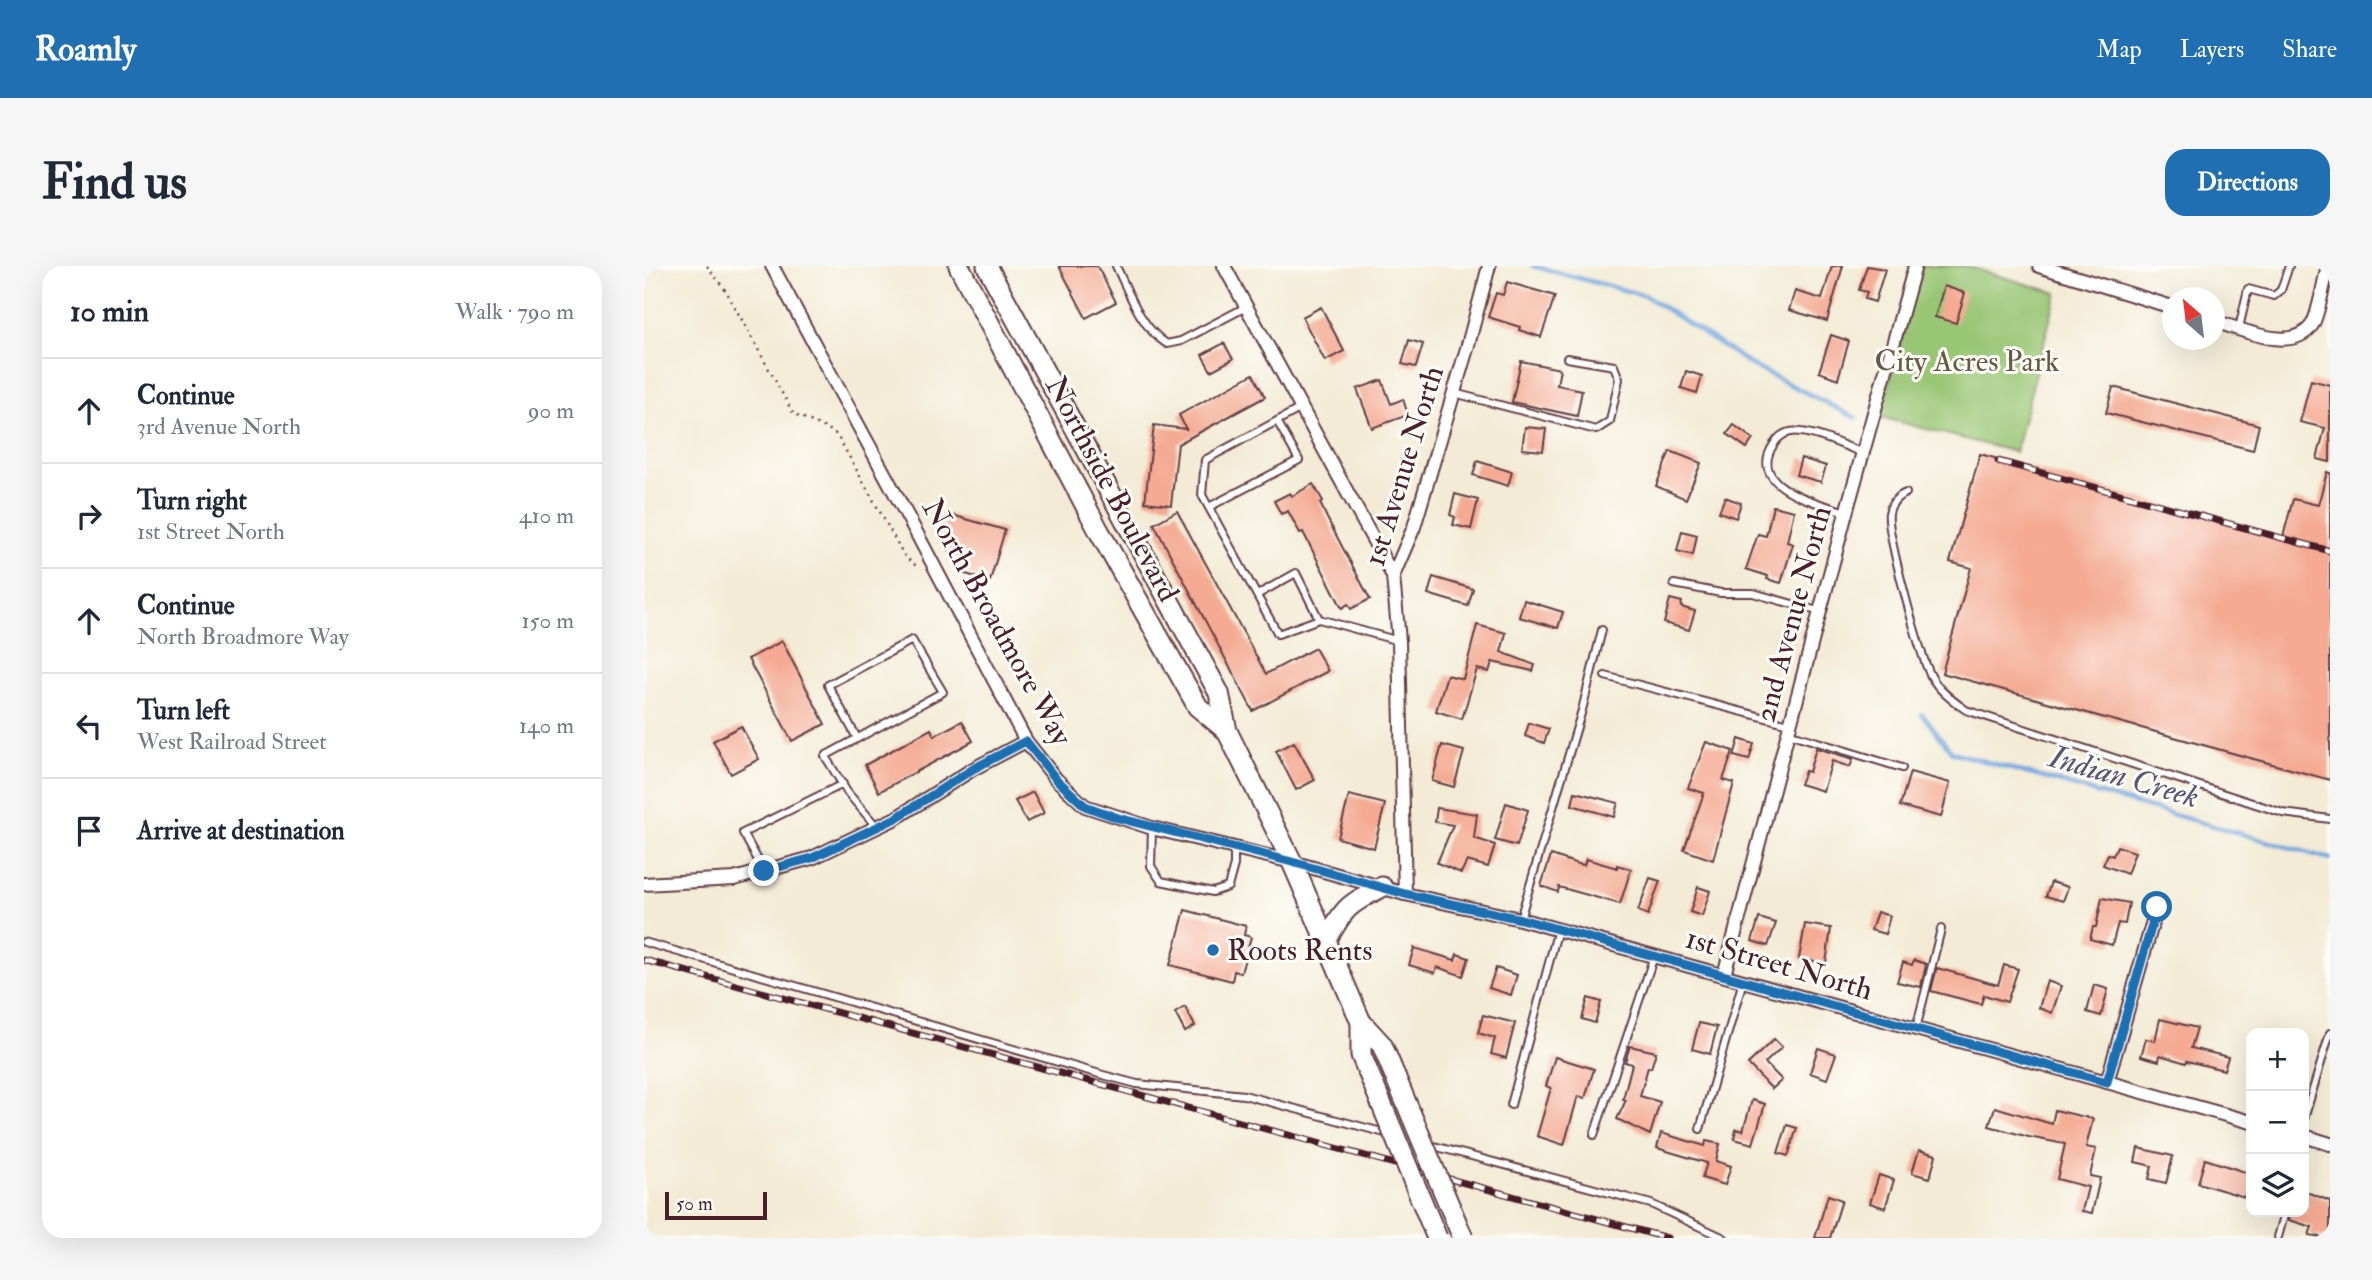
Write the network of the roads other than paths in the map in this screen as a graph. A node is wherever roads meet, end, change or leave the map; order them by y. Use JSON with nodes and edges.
{"nodes":[{"id":1,"x":772,"y":266,"type":"edge"},
{"id":2,"x":959,"y":266,"type":"edge"},
{"id":3,"x":986,"y":266,"type":"edge"},
{"id":4,"x":1116,"y":266,"type":"edge"},
{"id":5,"x":1224,"y":266,"type":"edge"},
{"id":6,"x":1489,"y":266,"type":"edge"},
{"id":7,"x":1915,"y":266,"type":"edge"},
{"id":8,"x":2039,"y":266,"type":"edge"},
{"id":9,"x":2289,"y":266,"type":"edge"},
{"id":10,"x":2328,"y":266,"type":"edge"},
{"id":11,"x":2162,"y":304,"type":"edge"},
{"id":12,"x":1246,"y":307,"type":"junction"},
{"id":13,"x":2225,"y":324,"type":"edge"},
{"id":14,"x":2239,"y":328,"type":"junction"},
{"id":15,"x":1567,"y":358,"type":"dead end"},
{"id":16,"x":1454,"y":393,"type":"junction"},
{"id":17,"x":1301,"y":408,"type":"junction"},
{"id":18,"x":1277,"y":421,"type":"junction"},
{"id":19,"x":1863,"y":453,"type":"junction"},
{"id":20,"x":1906,"y":493,"type":"dead end"},
{"id":21,"x":1209,"y":507,"type":"junction"},
{"id":22,"x":1846,"y":512,"type":"junction"},
{"id":23,"x":1392,"y":576,"type":"junction"},
{"id":24,"x":1674,"y":584,"type":"dead end"},
{"id":25,"x":1257,"y":595,"type":"junction"},
{"id":26,"x":1821,"y":612,"type":"junction"},
{"id":27,"x":1319,"y":619,"type":"junction"},
{"id":28,"x":1602,"y":630,"type":"dead end"},
{"id":29,"x":1399,"y":641,"type":"junction"},
{"id":30,"x":1605,"y":676,"type":"dead end"},
{"id":31,"x":1789,"y":728,"type":"junction"},
{"id":32,"x":1227,"y":731,"type":"junction"},
{"id":33,"x":857,"y":738,"type":"junction"},
{"id":34,"x":1026,"y":741,"type":"junction"},
{"id":35,"x":1902,"y":768,"type":"dead end"},
{"id":36,"x":842,"y":785,"type":"junction"},
{"id":37,"x":2330,"y":819,"type":"edge"},
{"id":38,"x":877,"y":827,"type":"junction"},
{"id":39,"x":1152,"y":828,"type":"junction"},
{"id":40,"x":1234,"y":847,"type":"junction"},
{"id":41,"x":1292,"y":862,"type":"junction"},
{"id":42,"x":764,"y":871,"type":"junction"},
{"id":43,"x":644,"y":884,"type":"edge"},
{"id":44,"x":1382,"y":887,"type":"junction"},
{"id":45,"x":1405,"y":894,"type":"junction"},
{"id":46,"x":2157,"y":907,"type":"dead end"},
{"id":47,"x":1521,"y":919,"type":"junction"},
{"id":48,"x":1558,"y":929,"type":"junction"},
{"id":49,"x":1941,"y":929,"type":"dead end"},
{"id":50,"x":644,"y":942,"type":"edge"},
{"id":51,"x":1326,"y":942,"type":"junction"},
{"id":52,"x":1654,"y":956,"type":"junction"},
{"id":53,"x":1724,"y":975,"type":"junction"},
{"id":54,"x":1742,"y":981,"type":"junction"},
{"id":55,"x":1361,"y":1022,"type":"junction"},
{"id":56,"x":1916,"y":1029,"type":"junction"},
{"id":57,"x":2330,"y":1033,"type":"edge"},
{"id":58,"x":2107,"y":1082,"type":"junction"},
{"id":59,"x":2309,"y":1102,"type":"edge"},
{"id":60,"x":1511,"y":1105,"type":"dead end"},
{"id":61,"x":2246,"y":1121,"type":"edge"},
{"id":62,"x":1700,"y":1129,"type":"dead end"},
{"id":63,"x":1594,"y":1135,"type":"dead end"},
{"id":64,"x":1403,"y":1138,"type":"dead end"},
{"id":65,"x":2309,"y":1140,"type":"edge"},
{"id":66,"x":1416,"y":1141,"type":"dead end"},
{"id":67,"x":2330,"y":1144,"type":"edge"},
{"id":68,"x":2283,"y":1217,"type":"edge"},
{"id":69,"x":2277,"y":1237,"type":"edge"},
{"id":70,"x":1437,"y":1238,"type":"edge"},
{"id":71,"x":1463,"y":1238,"type":"edge"},
{"id":72,"x":1724,"y":1238,"type":"edge"}],
"edges":[{"from":1,"to":34,"type":"street","name":"North Broadmore Way"},
{"from":2,"to":32,"type":"main road","name":"Northside Boulevard"},
{"from":3,"to":32,"type":"main road","name":"Northside Boulevard"},
{"from":4,"to":12,"type":"lane"},
{"from":5,"to":12,"type":"street"},
{"from":6,"to":16,"type":"street","name":"1st Avenue North"},
{"from":7,"to":19,"type":"street","name":"2nd Avenue North"},
{"from":8,"to":11,"type":"street"},
{"from":9,"to":14,"type":"lane"},
{"from":10,"to":14,"type":"street"},
{"from":12,"to":17,"type":"street"},
{"from":13,"to":14,"type":"street"},
{"from":15,"to":16,"type":"lane"},
{"from":16,"to":23,"type":"street","name":"1st Avenue North"},
{"from":17,"to":18,"type":"lane"},
{"from":17,"to":23,"type":"street"},
{"from":18,"to":21,"type":"lane"},
{"from":18,"to":21,"type":"lane"},
{"from":19,"to":22,"type":"street","name":"2nd Avenue North"},
{"from":19,"to":22,"type":"lane"},
{"from":20,"to":37,"type":"lane"},
{"from":21,"to":25,"type":"lane"},
{"from":22,"to":26,"type":"street","name":"2nd Avenue North"},
{"from":23,"to":29,"type":"street","name":"1st Avenue North"},
{"from":24,"to":26,"type":"lane"},
{"from":25,"to":27,"type":"lane"},
{"from":25,"to":27,"type":"lane"},
{"from":26,"to":31,"type":"street","name":"2nd Avenue North"},
{"from":27,"to":29,"type":"lane"},
{"from":28,"to":47,"type":"lane"},
{"from":29,"to":45,"type":"street","name":"1st Avenue North"},
{"from":30,"to":31,"type":"lane"},
{"from":31,"to":35,"type":"lane"},
{"from":31,"to":53,"type":"street","name":"2nd Avenue North"},
{"from":32,"to":41,"type":"main road","name":"Northside Boulevard"},
{"from":33,"to":33,"type":"lane"},
{"from":33,"to":36,"type":"lane"},
{"from":34,"to":38,"type":"street"},
{"from":34,"to":39,"type":"street","name":"North Broadmore Way"},
{"from":36,"to":38,"type":"lane"},
{"from":36,"to":42,"type":"lane"},
{"from":38,"to":42,"type":"street"},
{"from":39,"to":40,"type":"street","name":"North Broadmore Way"},
{"from":39,"to":40,"type":"lane"},
{"from":40,"to":41,"type":"street","name":"North Broadmore Way"},
{"from":41,"to":44,"type":"street","name":"1st Street North"},
{"from":41,"to":51,"type":"main road","name":"Northside Boulevard"},
{"from":42,"to":43,"type":"street"},
{"from":44,"to":45,"type":"street","name":"1st Street North"},
{"from":44,"to":51,"type":"main road"},
{"from":45,"to":47,"type":"street","name":"1st Street North"},
{"from":46,"to":58,"type":"street"},
{"from":47,"to":48,"type":"street","name":"1st Street North"},
{"from":48,"to":52,"type":"street","name":"1st Street North"},
{"from":48,"to":60,"type":"lane"},
{"from":49,"to":56,"type":"lane"},
{"from":50,"to":64,"type":"lane"},
{"from":51,"to":55,"type":"main road","name":"Northside Boulevard"},
{"from":52,"to":53,"type":"street","name":"1st Street North"},
{"from":52,"to":63,"type":"lane"},
{"from":53,"to":54,"type":"street","name":"1st Street North"},
{"from":54,"to":56,"type":"street","name":"1st Street North"},
{"from":54,"to":62,"type":"lane"},
{"from":55,"to":70,"type":"main road","name":"Northside Boulevard","bridge":true},
{"from":55,"to":71,"type":"main road","name":"Northside Boulevard","bridge":true},
{"from":56,"to":58,"type":"street","name":"1st Street North"},
{"from":57,"to":59,"type":"lane"},
{"from":58,"to":61,"type":"street","name":"1st Street North"},
{"from":65,"to":67,"type":"street"},
{"from":66,"to":72,"type":"lane"},
{"from":68,"to":69,"type":"lane"}]}
